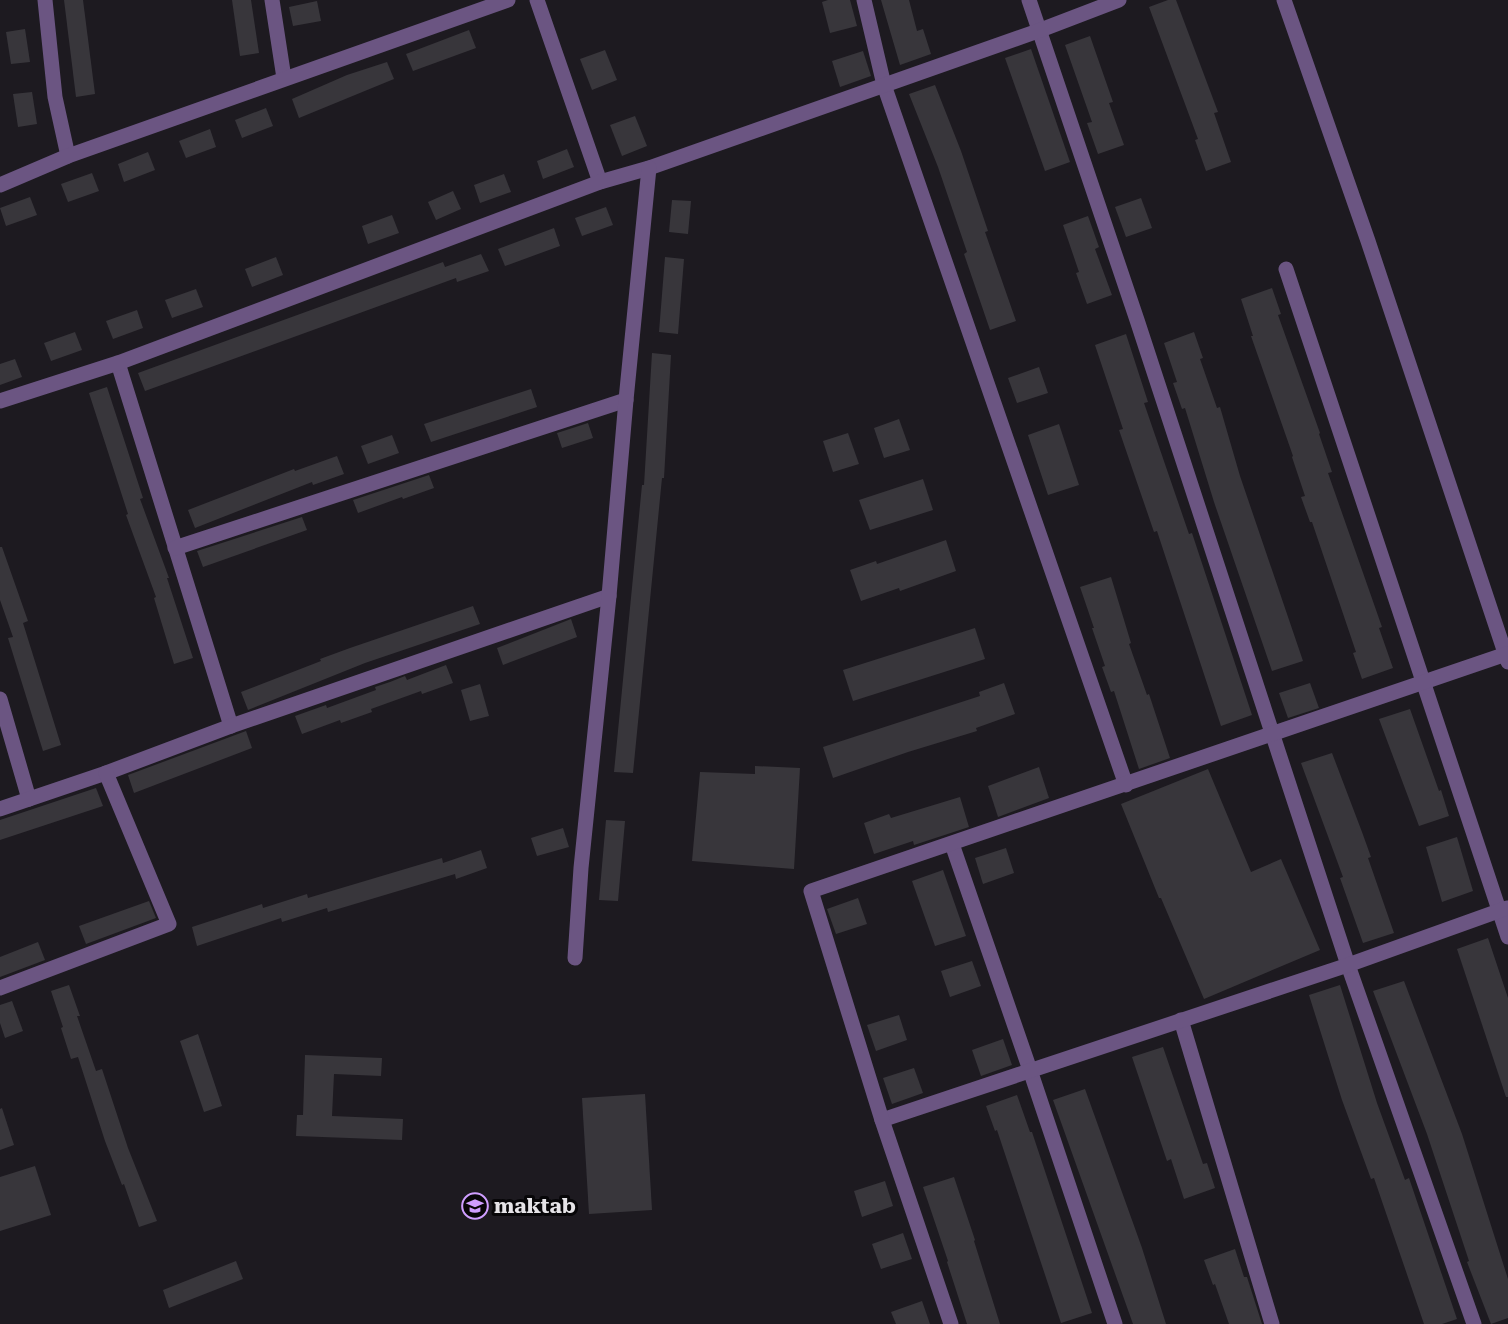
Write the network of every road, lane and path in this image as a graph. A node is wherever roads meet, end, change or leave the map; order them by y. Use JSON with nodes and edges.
{"nodes":[{"id":1,"x":45,"y":0,"type":"edge"},
{"id":2,"x":272,"y":0,"type":"edge"},
{"id":3,"x":508,"y":0,"type":"edge"},
{"id":4,"x":537,"y":0,"type":"edge"},
{"id":5,"x":864,"y":0,"type":"edge"},
{"id":6,"x":1029,"y":0,"type":"edge"},
{"id":7,"x":1119,"y":0,"type":"edge"},
{"id":8,"x":1284,"y":0,"type":"edge"},
{"id":9,"x":1038,"y":31,"type":"junction"},
{"id":10,"x":284,"y":78,"type":"junction"},
{"id":11,"x":884,"y":85,"type":"junction"},
{"id":12,"x":68,"y":156,"type":"junction"},
{"id":13,"x":649,"y":168,"type":"junction"},
{"id":14,"x":600,"y":182,"type":"junction"},
{"id":15,"x":0,"y":185,"type":"edge"},
{"id":16,"x":1286,"y":269,"type":"dead end"},
{"id":17,"x":118,"y":363,"type":"junction"},
{"id":18,"x":626,"y":400,"type":"junction"},
{"id":19,"x":0,"y":401,"type":"edge"},
{"id":20,"x":176,"y":548,"type":"junction"},
{"id":21,"x":609,"y":596,"type":"junction"},
{"id":22,"x":1507,"y":658,"type":"edge"},
{"id":23,"x":1423,"y":684,"type":"junction"},
{"id":24,"x":0,"y":699,"type":"edge"},
{"id":25,"x":231,"y":726,"type":"junction"},
{"id":26,"x":1272,"y":733,"type":"junction"},
{"id":27,"x":106,"y":773,"type":"junction"},
{"id":28,"x":1126,"y":785,"type":"junction"},
{"id":29,"x":30,"y":799,"type":"junction"},
{"id":30,"x":0,"y":809,"type":"edge"},
{"id":31,"x":952,"y":844,"type":"junction"},
{"id":32,"x":1504,"y":909,"type":"edge"},
{"id":33,"x":1508,"y":937,"type":"edge"},
{"id":34,"x":575,"y":958,"type":"dead end"},
{"id":35,"x":1348,"y":965,"type":"junction"},
{"id":36,"x":0,"y":988,"type":"edge"},
{"id":37,"x":1181,"y":1020,"type":"junction"},
{"id":38,"x":1030,"y":1070,"type":"junction"},
{"id":39,"x":882,"y":1120,"type":"junction"},
{"id":40,"x":951,"y":1324,"type":"edge"},
{"id":41,"x":1115,"y":1324,"type":"edge"},
{"id":42,"x":1272,"y":1324,"type":"edge"},
{"id":43,"x":1474,"y":1324,"type":"edge"}],
"edges":[{"from":1,"to":12,"type":"street"},
{"from":2,"to":10,"type":"street"},
{"from":3,"to":10,"type":"street"},
{"from":4,"to":14,"type":"street"},
{"from":5,"to":11,"type":"street"},
{"from":6,"to":9,"type":"street"},
{"from":7,"to":9,"type":"street"},
{"from":8,"to":22,"type":"street"},
{"from":9,"to":11,"type":"street"},
{"from":9,"to":26,"type":"street"},
{"from":10,"to":12,"type":"street"},
{"from":11,"to":13,"type":"street"},
{"from":11,"to":28,"type":"street"},
{"from":12,"to":15,"type":"street"},
{"from":13,"to":14,"type":"street"},
{"from":13,"to":18,"type":"street"},
{"from":14,"to":17,"type":"street"},
{"from":16,"to":23,"type":"street"},
{"from":17,"to":19,"type":"street"},
{"from":17,"to":20,"type":"street"},
{"from":18,"to":20,"type":"street"},
{"from":18,"to":21,"type":"street"},
{"from":20,"to":25,"type":"street"},
{"from":21,"to":25,"type":"street"},
{"from":21,"to":34,"type":"street"},
{"from":22,"to":23,"type":"street"},
{"from":23,"to":26,"type":"street"},
{"from":23,"to":32,"type":"street"},
{"from":24,"to":29,"type":"street"},
{"from":25,"to":27,"type":"street"},
{"from":26,"to":28,"type":"street"},
{"from":26,"to":35,"type":"street"},
{"from":27,"to":29,"type":"street"},
{"from":27,"to":36,"type":"street"},
{"from":28,"to":31,"type":"street"},
{"from":29,"to":30,"type":"street"},
{"from":31,"to":38,"type":"street"},
{"from":31,"to":39,"type":"street"},
{"from":32,"to":33,"type":"street"},
{"from":32,"to":35,"type":"street"},
{"from":35,"to":37,"type":"street"},
{"from":35,"to":43,"type":"street"},
{"from":37,"to":38,"type":"street"},
{"from":37,"to":42,"type":"street"},
{"from":38,"to":39,"type":"street"},
{"from":38,"to":41,"type":"street"},
{"from":39,"to":40,"type":"street"}]}
